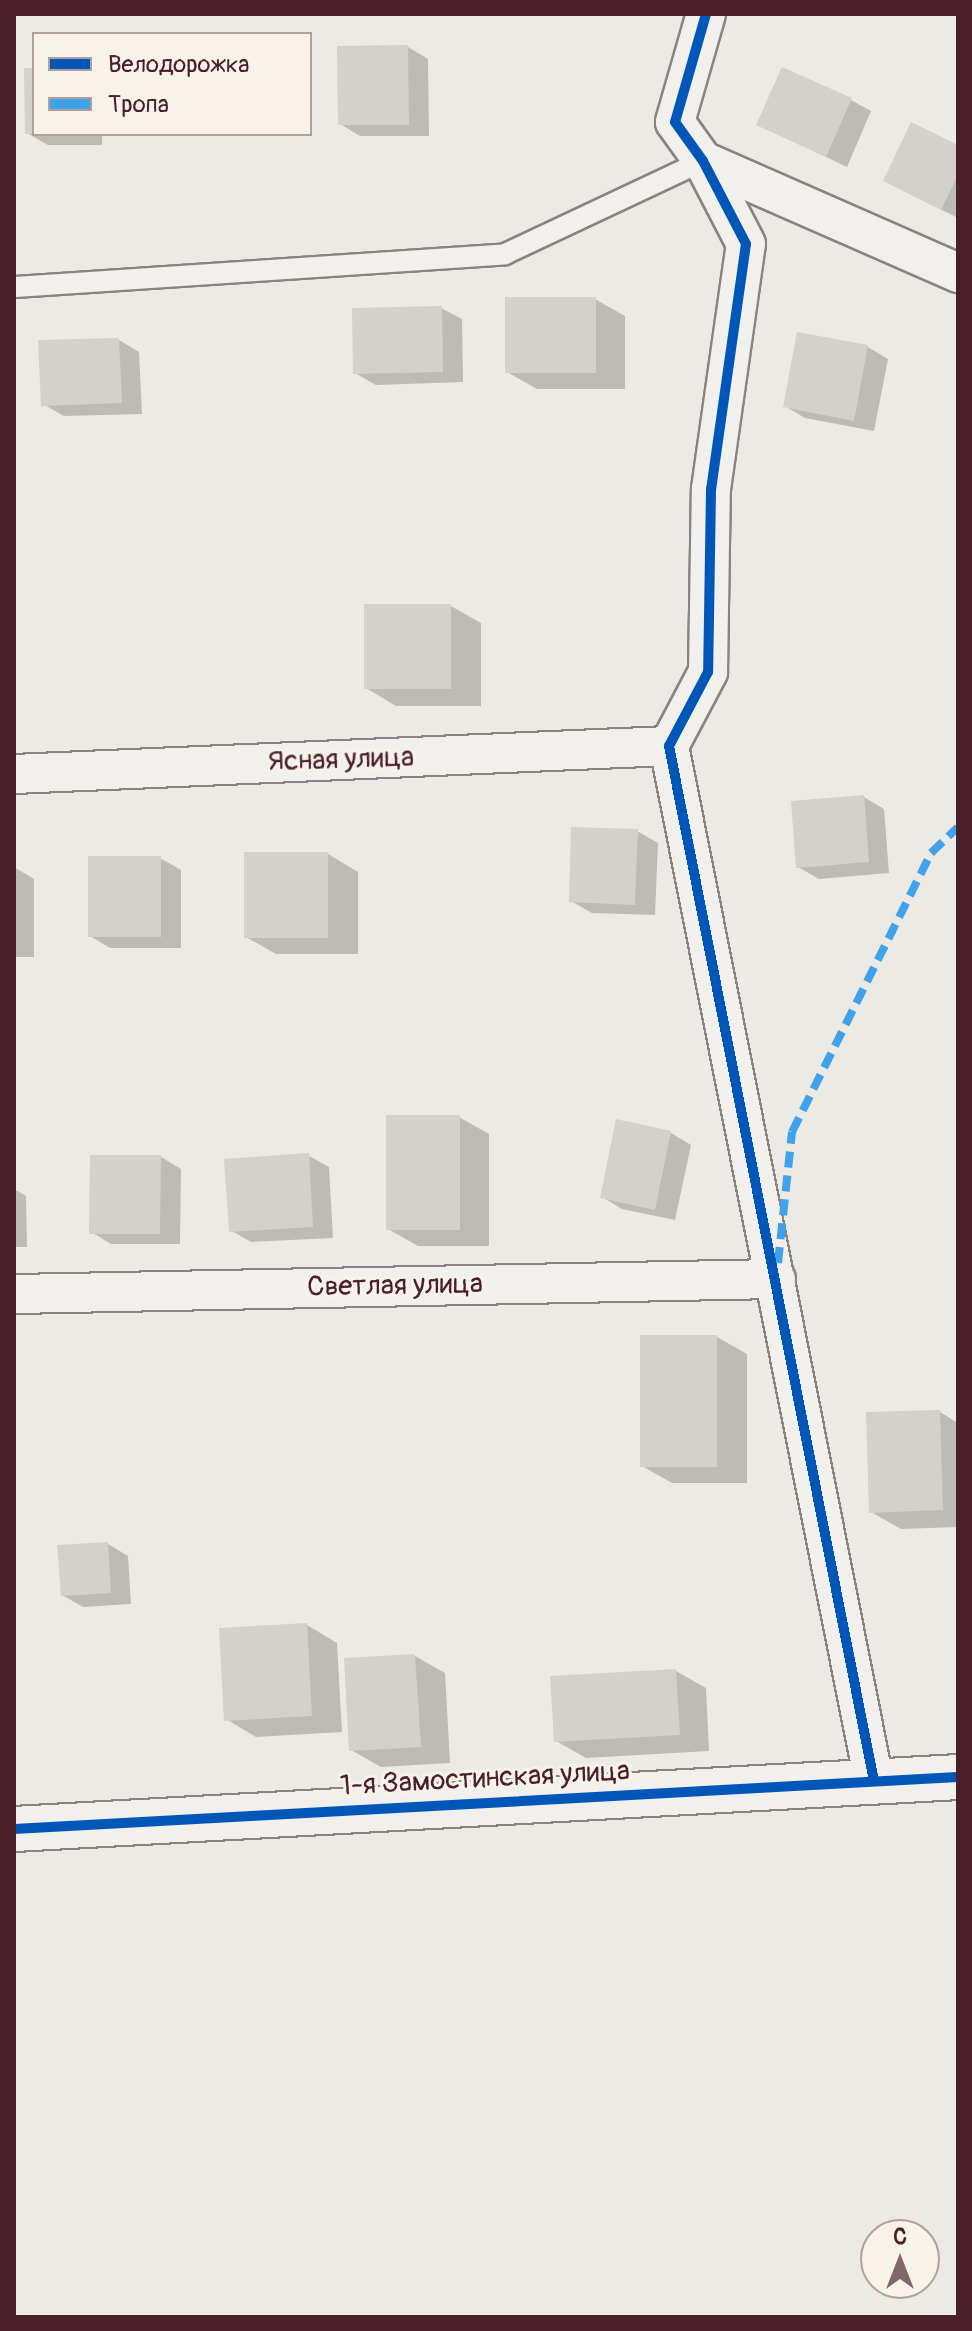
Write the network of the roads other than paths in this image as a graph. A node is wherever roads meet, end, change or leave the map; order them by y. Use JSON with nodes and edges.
{"nodes":[{"id":1,"x":706,"y":14,"type":"edge"},
{"id":2,"x":703,"y":161,"type":"junction"},
{"id":3,"x":958,"y":273,"type":"edge"},
{"id":4,"x":14,"y":287,"type":"edge"},
{"id":5,"x":669,"y":746,"type":"junction"},
{"id":6,"x":14,"y":774,"type":"edge"},
{"id":7,"x":776,"y":1279,"type":"junction"},
{"id":8,"x":15,"y":1294,"type":"edge"},
{"id":9,"x":958,"y":1777,"type":"edge"},
{"id":10,"x":874,"y":1781,"type":"junction"},
{"id":11,"x":14,"y":1829,"type":"edge"}],
"edges":[{"from":1,"to":2,"type":"street"},
{"from":2,"to":3,"type":"street"},
{"from":2,"to":4,"type":"lane"},
{"from":2,"to":5,"type":"street"},
{"from":5,"to":6,"type":"street","name":"Ясная улица"},
{"from":5,"to":7,"type":"street"},
{"from":7,"to":8,"type":"street","name":"Светлая улица"},
{"from":7,"to":10,"type":"street"},
{"from":9,"to":10,"type":"street","name":"1-я Замостинская улица"},
{"from":10,"to":11,"type":"street","name":"1-я Замостинская улица"}]}
